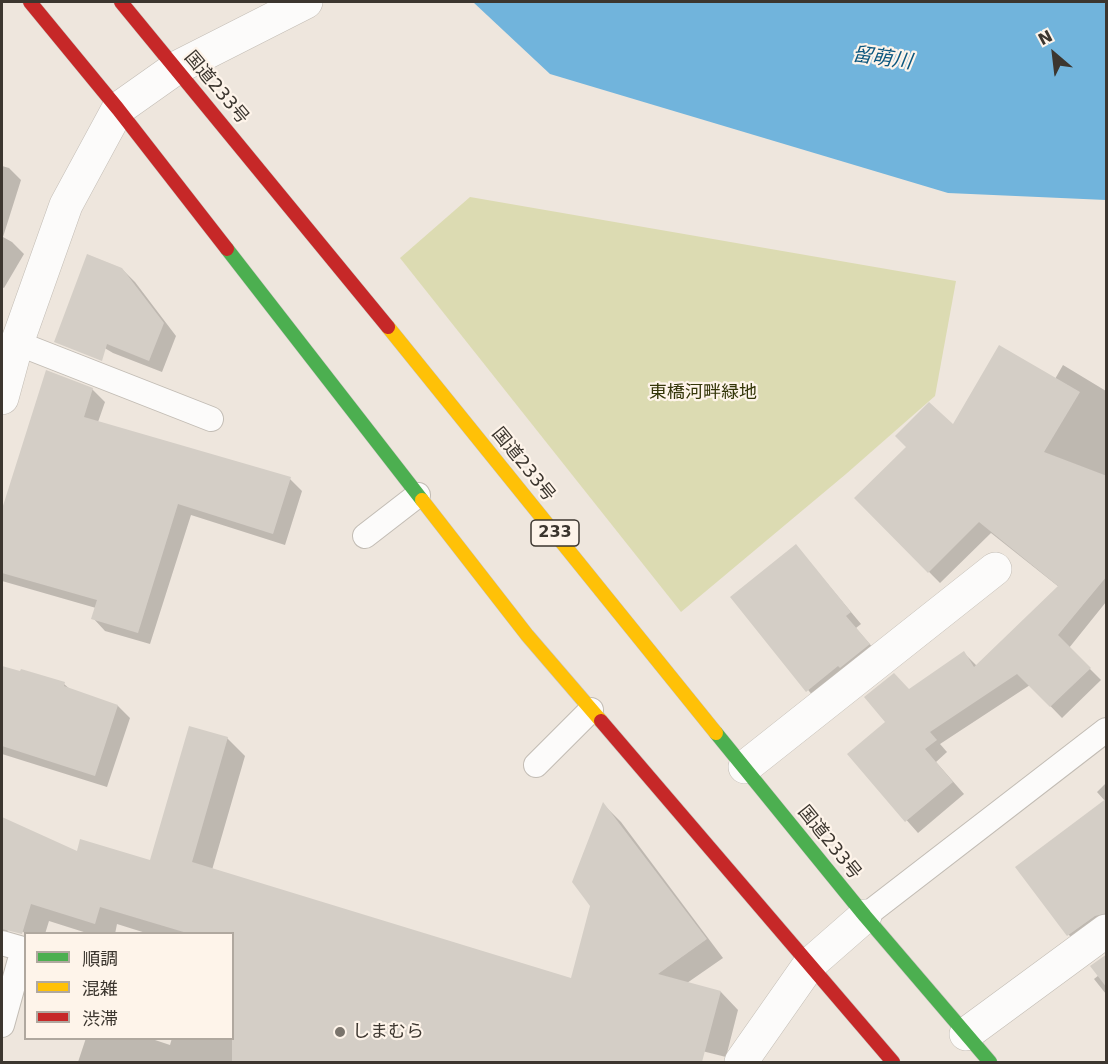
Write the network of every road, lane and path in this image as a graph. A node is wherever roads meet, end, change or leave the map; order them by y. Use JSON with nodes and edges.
{"nodes":[{"id":1,"x":30,"y":2,"type":"edge"},
{"id":2,"x":121,"y":2,"type":"edge"},
{"id":3,"x":302,"y":4,"type":"edge"},
{"id":4,"x":176,"y":68,"type":"junction"},
{"id":5,"x":118,"y":110,"type":"junction"},
{"id":6,"x":9,"y":341,"type":"edge"},
{"id":7,"x":2,"y":398,"type":"edge"},
{"id":8,"x":211,"y":419,"type":"dead end"},
{"id":9,"x":418,"y":495,"type":"junction"},
{"id":10,"x":365,"y":536,"type":"dead end"},
{"id":11,"x":994,"y":569,"type":"dead end"},
{"id":12,"x":591,"y":710,"type":"junction"},
{"id":13,"x":1107,"y":730,"type":"edge"},
{"id":14,"x":536,"y":765,"type":"dead end"},
{"id":15,"x":745,"y":767,"type":"junction"},
{"id":16,"x":865,"y":916,"type":"junction"},
{"id":17,"x":1107,"y":931,"type":"edge"},
{"id":18,"x":2,"y":944,"type":"edge"},
{"id":19,"x":809,"y":966,"type":"junction"},
{"id":20,"x":2,"y":1025,"type":"edge"},
{"id":21,"x":966,"y":1034,"type":"junction"},
{"id":22,"x":741,"y":1062,"type":"edge"},
{"id":23,"x":893,"y":1062,"type":"edge"},
{"id":24,"x":990,"y":1062,"type":"edge"}],
"edges":[{"from":1,"to":5,"type":"highway"},
{"from":2,"to":4,"type":"highway","name":"国道233号","number":"233"},
{"from":3,"to":4,"type":"street"},
{"from":4,"to":5,"type":"street"},
{"from":4,"to":15,"type":"highway","name":"国道233号","number":"233"},
{"from":5,"to":6,"type":"street"},
{"from":5,"to":9,"type":"highway"},
{"from":6,"to":7,"type":"street"},
{"from":6,"to":8,"type":"lane"},
{"from":9,"to":10,"type":"lane"},
{"from":9,"to":12,"type":"highway"},
{"from":11,"to":15,"type":"street"},
{"from":12,"to":14,"type":"lane"},
{"from":12,"to":19,"type":"highway"},
{"from":13,"to":16,"type":"lane"},
{"from":15,"to":16,"type":"highway","name":"国道233号","number":"233"},
{"from":16,"to":19,"type":"street"},
{"from":16,"to":21,"type":"highway","name":"国道233号","number":"233"},
{"from":17,"to":21,"type":"street"},
{"from":18,"to":20,"type":"lane"},
{"from":19,"to":22,"type":"street"},
{"from":19,"to":23,"type":"highway"},
{"from":21,"to":24,"type":"highway","name":"国道233号","number":"233"}]}
